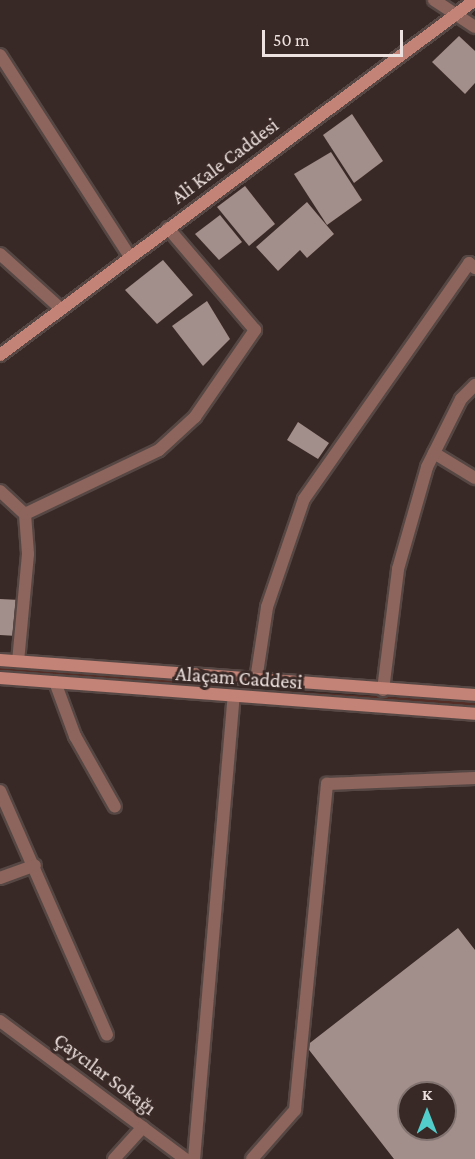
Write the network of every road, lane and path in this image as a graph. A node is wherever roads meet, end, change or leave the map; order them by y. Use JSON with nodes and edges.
{"nodes":[{"id":1,"x":434,"y":0,"type":"edge"},
{"id":2,"x":475,"y":0,"type":"edge"},
{"id":3,"x":455,"y":12,"type":"junction"},
{"id":4,"x":475,"y":27,"type":"edge"},
{"id":5,"x":0,"y":55,"type":"edge"},
{"id":6,"x":168,"y":228,"type":"junction"},
{"id":7,"x":0,"y":254,"type":"edge"},
{"id":8,"x":130,"y":257,"type":"junction"},
{"id":9,"x":475,"y":268,"type":"edge"},
{"id":10,"x":61,"y":309,"type":"junction"},
{"id":11,"x":0,"y":355,"type":"edge"},
{"id":12,"x":475,"y":385,"type":"edge"},
{"id":13,"x":434,"y":453,"type":"junction"},
{"id":14,"x":475,"y":478,"type":"edge"},
{"id":15,"x":0,"y":491,"type":"edge"},
{"id":16,"x":26,"y":514,"type":"junction"},
{"id":17,"x":0,"y":660,"type":"edge"},
{"id":18,"x":18,"y":661,"type":"junction"},
{"id":19,"x":222,"y":677,"type":"junction"},
{"id":20,"x":0,"y":678,"type":"edge"},
{"id":21,"x":256,"y":680,"type":"junction"},
{"id":22,"x":55,"y":682,"type":"junction"},
{"id":23,"x":383,"y":690,"type":"junction"},
{"id":24,"x":475,"y":695,"type":"edge"},
{"id":25,"x":234,"y":697,"type":"junction"},
{"id":26,"x":475,"y":714,"type":"edge"},
{"id":27,"x":475,"y":778,"type":"edge"},
{"id":28,"x":0,"y":791,"type":"edge"},
{"id":29,"x":115,"y":807,"type":"dead end"},
{"id":30,"x":35,"y":865,"type":"junction"},
{"id":31,"x":0,"y":878,"type":"edge"},
{"id":32,"x":1,"y":1024,"type":"edge"},
{"id":33,"x":107,"y":1035,"type":"dead end"},
{"id":34,"x":143,"y":1127,"type":"junction"},
{"id":35,"x":114,"y":1159,"type":"edge"},
{"id":36,"x":185,"y":1159,"type":"edge"},
{"id":37,"x":194,"y":1159,"type":"edge"},
{"id":38,"x":252,"y":1159,"type":"edge"}],
"edges":[{"from":1,"to":3,"type":"street"},
{"from":2,"to":3,"type":"main road","name":"Ali Kale Caddesi"},
{"from":3,"to":4,"type":"street"},
{"from":3,"to":6,"type":"main road","name":"Ali Kale Caddesi"},
{"from":5,"to":8,"type":"street"},
{"from":6,"to":8,"type":"main road","name":"Ali Kale Caddesi"},
{"from":6,"to":16,"type":"street"},
{"from":7,"to":10,"type":"street"},
{"from":8,"to":10,"type":"main road","name":"Ali Kale Caddesi"},
{"from":9,"to":21,"type":"street"},
{"from":10,"to":11,"type":"main road","name":"Ali Kale Caddesi"},
{"from":12,"to":13,"type":"street"},
{"from":13,"to":14,"type":"street"},
{"from":13,"to":23,"type":"street"},
{"from":15,"to":16,"type":"street"},
{"from":16,"to":18,"type":"street"},
{"from":17,"to":18,"type":"main road","name":"Alaçam Caddesi"},
{"from":18,"to":19,"type":"main road","name":"Alaçam Caddesi"},
{"from":19,"to":21,"type":"main road","name":"Alaçam Caddesi"},
{"from":19,"to":25,"type":"main road"},
{"from":20,"to":22,"type":"main road","name":"Alaçam Caddesi"},
{"from":21,"to":23,"type":"main road","name":"Alaçam Caddesi"},
{"from":21,"to":25,"type":"main road"},
{"from":22,"to":25,"type":"main road","name":"Alaçam Caddesi"},
{"from":22,"to":29,"type":"street"},
{"from":23,"to":24,"type":"main road","name":"Alaçam Caddesi"},
{"from":25,"to":26,"type":"main road","name":"Alaçam Caddesi"},
{"from":25,"to":37,"type":"street"},
{"from":27,"to":38,"type":"street"},
{"from":28,"to":30,"type":"street"},
{"from":30,"to":31,"type":"street"},
{"from":30,"to":33,"type":"street"},
{"from":32,"to":34,"type":"street","name":"Çaycılar Sokağı"},
{"from":34,"to":35,"type":"street"},
{"from":34,"to":36,"type":"street","name":"Çaycılar Sokağı"}]}
